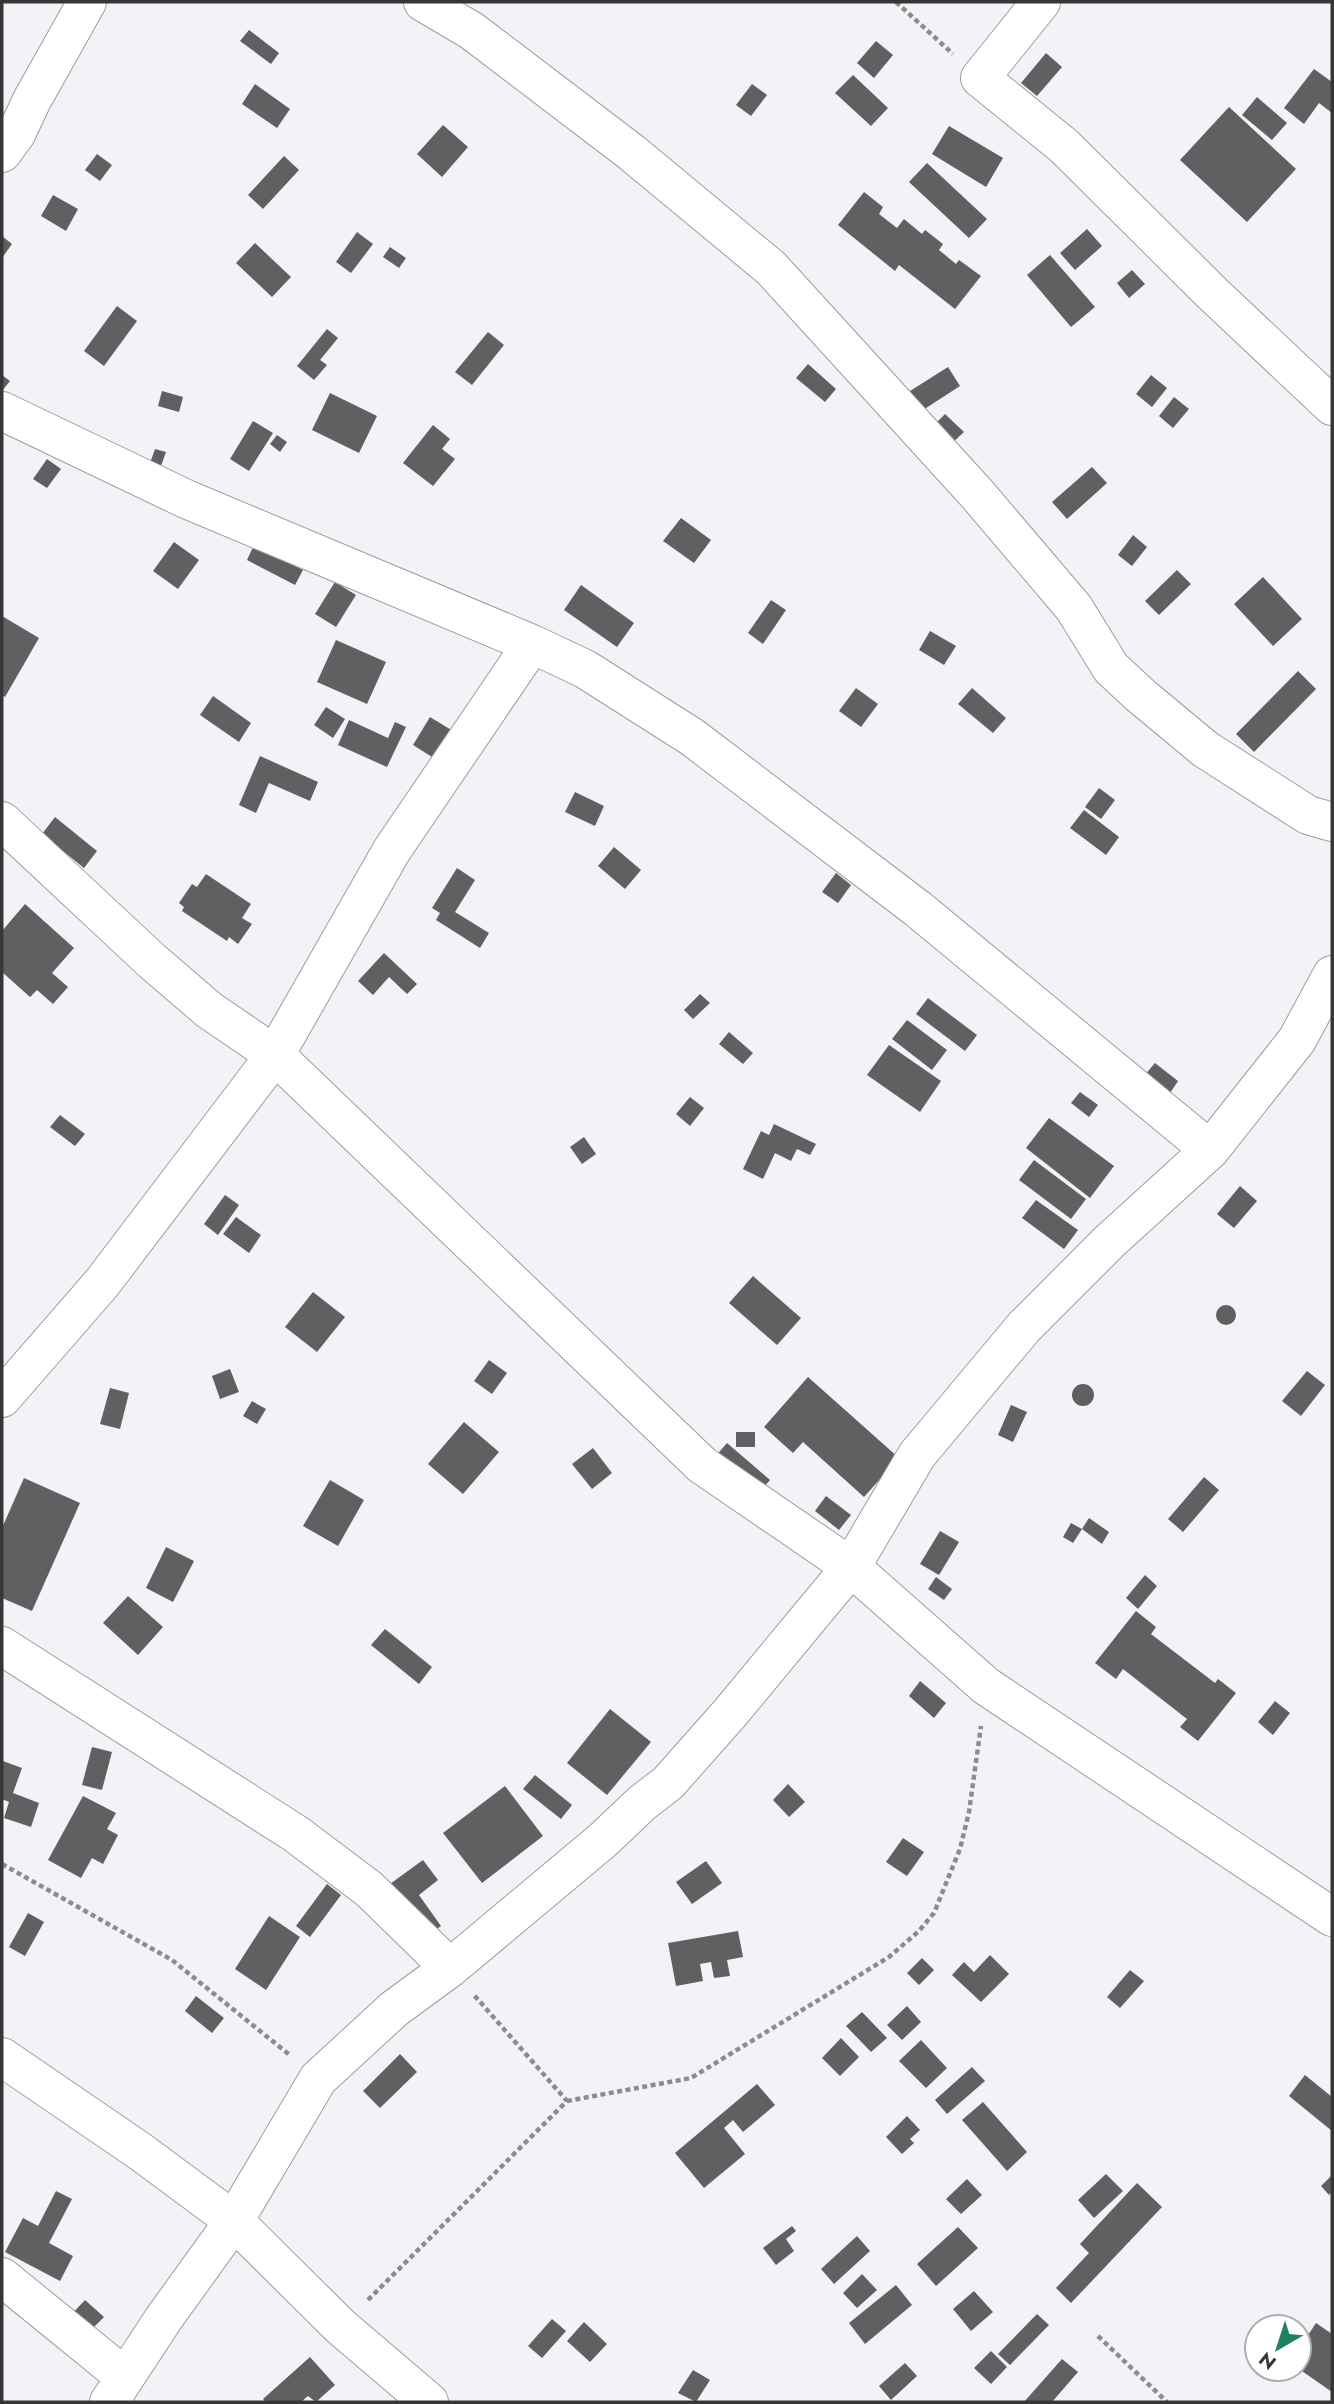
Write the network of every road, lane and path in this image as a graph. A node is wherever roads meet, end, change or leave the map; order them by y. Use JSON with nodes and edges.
{"nodes":[{"id":1,"x":87,"y":2,"type":"edge"},
{"id":2,"x":423,"y":2,"type":"edge"},
{"id":3,"x":896,"y":2,"type":"edge"},
{"id":4,"x":1041,"y":2,"type":"edge"},
{"id":5,"x":980,"y":78,"type":"junction"},
{"id":6,"x":2,"y":153,"type":"edge"},
{"id":7,"x":1332,"y":406,"type":"edge"},
{"id":8,"x":2,"y":411,"type":"edge"},
{"id":9,"x":532,"y":645,"type":"junction"},
{"id":10,"x":2,"y":821,"type":"edge"},
{"id":11,"x":1332,"y":822,"type":"edge"},
{"id":12,"x":1332,"y":975,"type":"edge"},
{"id":13,"x":275,"y":1055,"type":"junction"},
{"id":14,"x":1210,"y":1150,"type":"junction"},
{"id":15,"x":2,"y":1398,"type":"edge"},
{"id":16,"x":851,"y":1567,"type":"junction"},
{"id":17,"x":2,"y":1646,"type":"edge"},
{"id":18,"x":986,"y":1686,"type":"junction"},
{"id":19,"x":2,"y":1864,"type":"edge"},
{"id":20,"x":1332,"y":1917,"type":"edge"},
{"id":21,"x":450,"y":1968,"type":"junction"},
{"id":22,"x":2,"y":2057,"type":"edge"},
{"id":23,"x":318,"y":2079,"type":"junction"},
{"id":24,"x":566,"y":2101,"type":"junction"},
{"id":25,"x":234,"y":2221,"type":"junction"},
{"id":26,"x":2,"y":2277,"type":"edge"},
{"id":27,"x":341,"y":2327,"type":"junction"},
{"id":28,"x":1098,"y":2336,"type":"dead end"},
{"id":29,"x":117,"y":2390,"type":"edge"},
{"id":30,"x":429,"y":2402,"type":"edge"},
{"id":31,"x":1167,"y":2402,"type":"edge"}],
"edges":[{"from":1,"to":6,"type":"street"},
{"from":2,"to":11,"type":"street"},
{"from":3,"to":5,"type":"path"},
{"from":4,"to":5,"type":"street"},
{"from":5,"to":7,"type":"street"},
{"from":8,"to":9,"type":"street"},
{"from":9,"to":13,"type":"street"},
{"from":9,"to":14,"type":"street"},
{"from":10,"to":13,"type":"street"},
{"from":12,"to":14,"type":"street"},
{"from":13,"to":15,"type":"street"},
{"from":13,"to":16,"type":"street"},
{"from":14,"to":16,"type":"street"},
{"from":16,"to":18,"type":"street"},
{"from":16,"to":21,"type":"street"},
{"from":17,"to":21,"type":"street"},
{"from":18,"to":20,"type":"street"},
{"from":18,"to":24,"type":"path"},
{"from":19,"to":23,"type":"path"},
{"from":21,"to":23,"type":"street"},
{"from":21,"to":24,"type":"path"},
{"from":22,"to":25,"type":"street"},
{"from":23,"to":25,"type":"street"},
{"from":24,"to":27,"type":"path"},
{"from":25,"to":27,"type":"street"},
{"from":25,"to":29,"type":"street"},
{"from":26,"to":29,"type":"street"},
{"from":27,"to":30,"type":"street"},
{"from":28,"to":31,"type":"path"}]}
